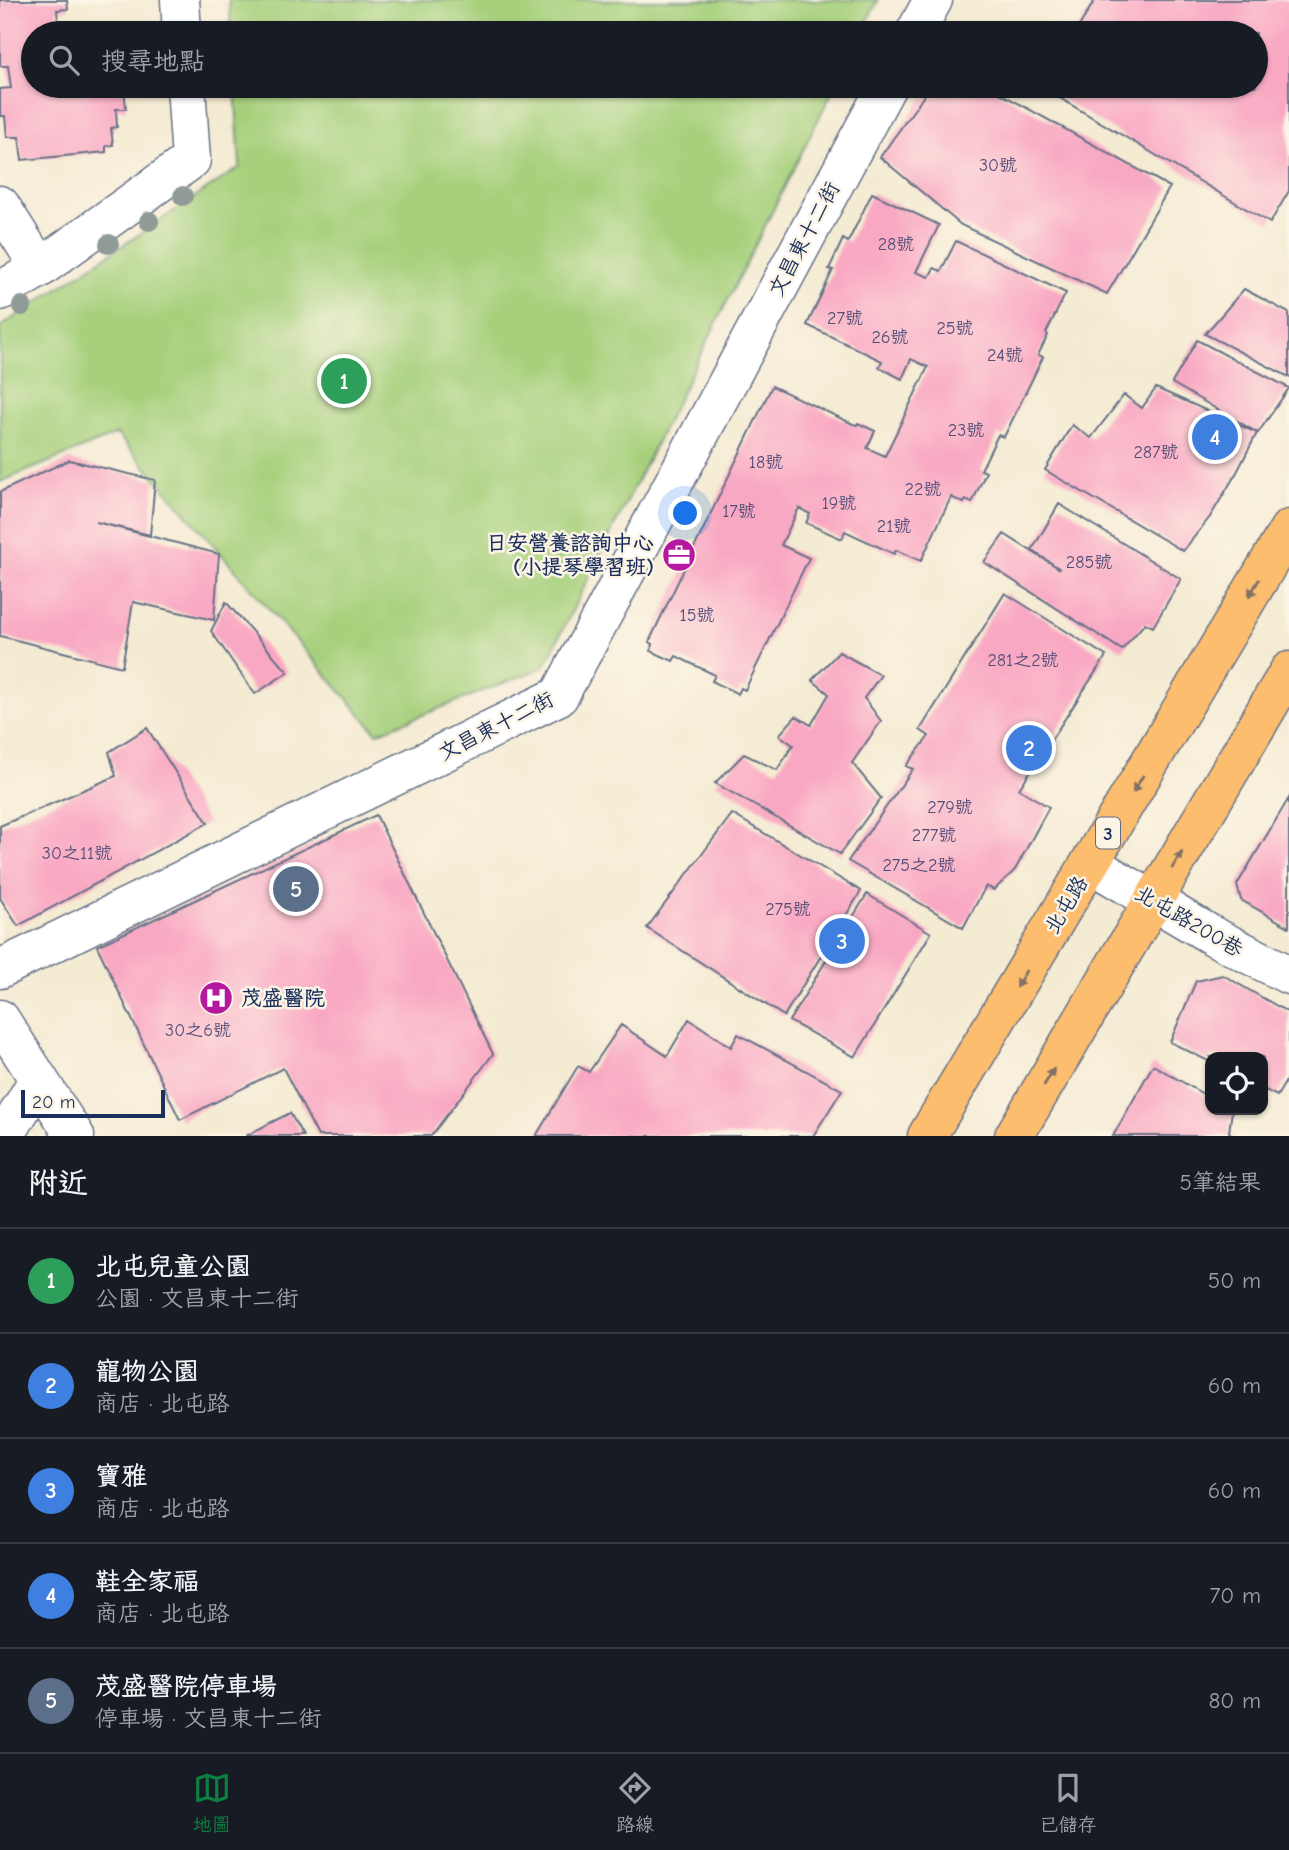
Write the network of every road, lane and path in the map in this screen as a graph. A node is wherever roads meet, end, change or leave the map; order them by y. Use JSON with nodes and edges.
{"nodes":[{"id":1,"x":180,"y":0,"type":"edge"},
{"id":2,"x":933,"y":0,"type":"edge"},
{"id":3,"x":181,"y":21,"type":"edge"},
{"id":4,"x":922,"y":21,"type":"edge"},
{"id":5,"x":187,"y":98,"type":"edge"},
{"id":6,"x":881,"y":98,"type":"edge"},
{"id":7,"x":0,"y":205,"type":"edge"},
{"id":8,"x":40,"y":268,"type":"junction"},
{"id":9,"x":0,"y":291,"type":"edge"},
{"id":10,"x":1289,"y":529,"type":"edge"},
{"id":11,"x":1289,"y":671,"type":"edge"},
{"id":12,"x":1091,"y":864,"type":"junction"},
{"id":13,"x":1153,"y":901,"type":"junction"},
{"id":14,"x":0,"y":969,"type":"edge"},
{"id":15,"x":1289,"y":975,"type":"edge"},
{"id":16,"x":0,"y":1019,"type":"edge"},
{"id":17,"x":38,"y":1080,"type":"junction"},
{"id":18,"x":5,"y":1136,"type":"edge"},
{"id":19,"x":75,"y":1136,"type":"edge"},
{"id":20,"x":926,"y":1136,"type":"edge"},
{"id":21,"x":1014,"y":1136,"type":"edge"}],
"edges":[{"from":1,"to":3,"type":"street"},
{"from":2,"to":4,"type":"street"},
{"from":5,"to":8,"type":"street"},
{"from":6,"to":14,"type":"street","name":"文昌東十二街"},
{"from":7,"to":8,"type":"street"},
{"from":8,"to":9,"type":"street"},
{"from":10,"to":12,"type":"main road","name":"北屯路","number":"3","one_way":true},
{"from":13,"to":11,"type":"main road","one_way":true},
{"from":12,"to":13,"type":"street","name":"北屯路200巷"},
{"from":12,"to":20,"type":"main road","name":"北屯路","number":"3","one_way":true},
{"from":13,"to":15,"type":"street","name":"北屯路200巷"},
{"from":21,"to":13,"type":"main road","one_way":true},
{"from":16,"to":17,"type":"street"},
{"from":17,"to":18,"type":"street"},
{"from":17,"to":19,"type":"street"}]}
